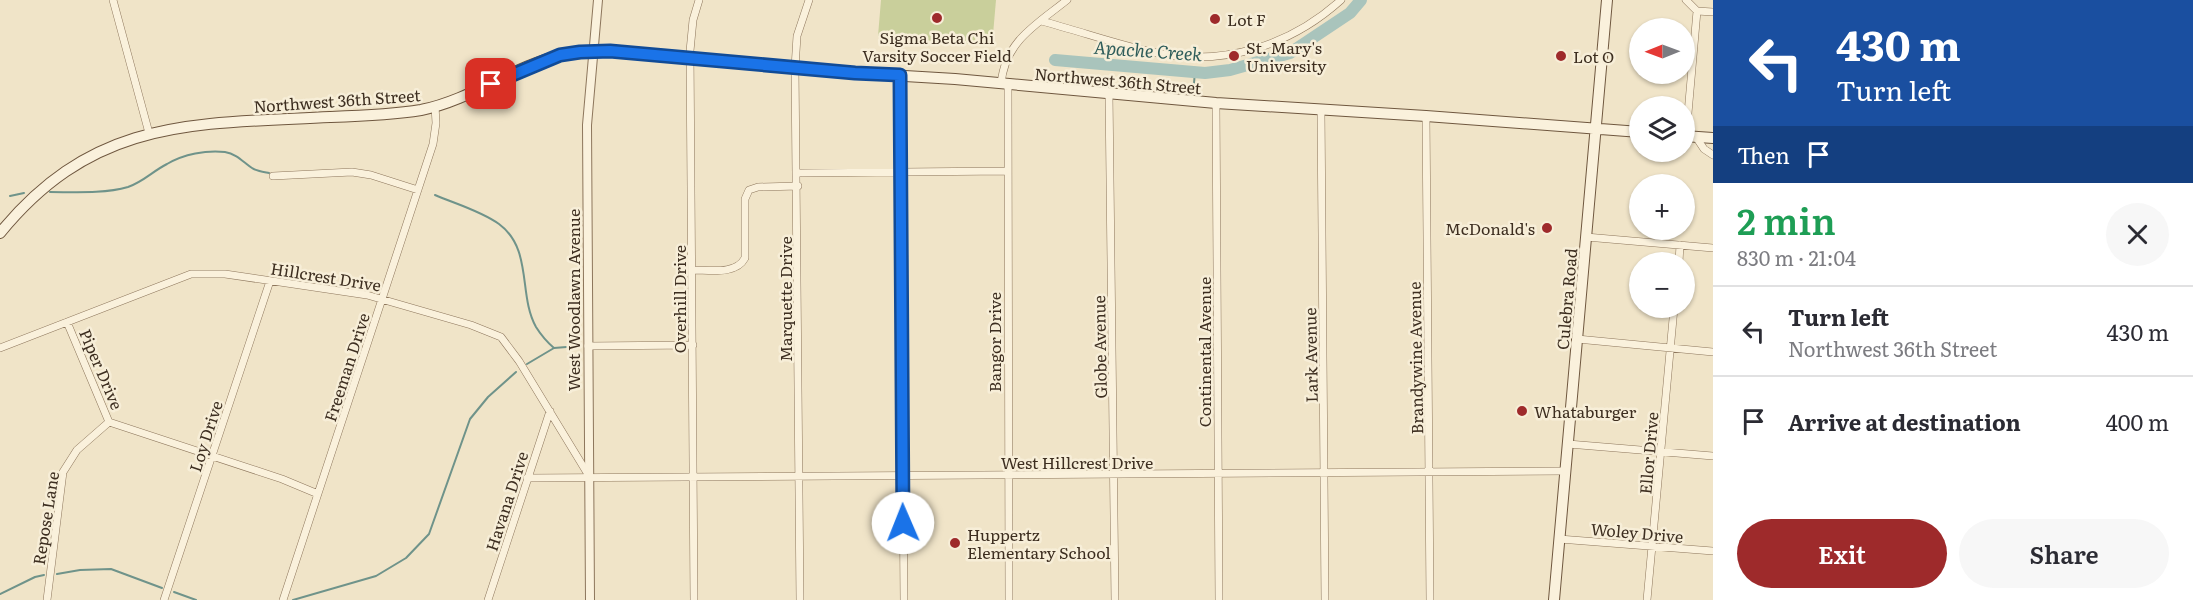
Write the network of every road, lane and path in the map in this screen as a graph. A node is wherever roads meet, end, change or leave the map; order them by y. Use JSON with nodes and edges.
{"nodes":[{"id":1,"x":112,"y":0,"type":"edge"},
{"id":2,"x":598,"y":0,"type":"edge"},
{"id":3,"x":699,"y":0,"type":"edge"},
{"id":4,"x":809,"y":0,"type":"edge"},
{"id":5,"x":1067,"y":0,"type":"edge"},
{"id":6,"x":1341,"y":0,"type":"edge"},
{"id":7,"x":1607,"y":0,"type":"edge"},
{"id":8,"x":1686,"y":0,"type":"edge"},
{"id":9,"x":1697,"y":11,"type":"junction"},
{"id":10,"x":1713,"y":12,"type":"edge"},
{"id":11,"x":1041,"y":21,"type":"junction"},
{"id":12,"x":594,"y":51,"type":"junction"},
{"id":13,"x":690,"y":58,"type":"junction"},
{"id":14,"x":795,"y":68,"type":"junction"},
{"id":15,"x":900,"y":75,"type":"junction"},
{"id":16,"x":1004,"y":84,"type":"junction"},
{"id":17,"x":1109,"y":94,"type":"junction"},
{"id":18,"x":1692,"y":96,"type":"edge"},
{"id":19,"x":1216,"y":104,"type":"junction"},
{"id":20,"x":435,"y":106,"type":"junction"},
{"id":21,"x":1321,"y":111,"type":"junction"},
{"id":22,"x":1426,"y":116,"type":"junction"},
{"id":23,"x":1596,"y":129,"type":"junction"},
{"id":24,"x":1629,"y":131,"type":"edge"},
{"id":25,"x":149,"y":133,"type":"junction"},
{"id":26,"x":1695,"y":137,"type":"edge"},
{"id":27,"x":1713,"y":138,"type":"edge"},
{"id":28,"x":1695,"y":142,"type":"edge"},
{"id":29,"x":1713,"y":155,"type":"edge"},
{"id":30,"x":1007,"y":171,"type":"junction"},
{"id":31,"x":902,"y":172,"type":"junction"},
{"id":32,"x":798,"y":173,"type":"junction"},
{"id":33,"x":273,"y":176,"type":"dead end"},
{"id":34,"x":798,"y":186,"type":"junction"},
{"id":35,"x":418,"y":190,"type":"junction"},
{"id":36,"x":0,"y":233,"type":"edge"},
{"id":37,"x":1586,"y":237,"type":"junction"},
{"id":38,"x":1680,"y":245,"type":"junction"},
{"id":39,"x":1713,"y":248,"type":"edge"},
{"id":40,"x":1680,"y":252,"type":"edge"},
{"id":41,"x":693,"y":270,"type":"junction"},
{"id":42,"x":270,"y":281,"type":"junction"},
{"id":43,"x":384,"y":299,"type":"junction"},
{"id":44,"x":1673,"y":318,"type":"edge"},
{"id":45,"x":68,"y":322,"type":"junction"},
{"id":46,"x":1577,"y":339,"type":"junction"},
{"id":47,"x":693,"y":345,"type":"junction"},
{"id":48,"x":588,"y":346,"type":"junction"},
{"id":49,"x":0,"y":348,"type":"edge"},
{"id":50,"x":1670,"y":349,"type":"junction"},
{"id":51,"x":1713,"y":352,"type":"edge"},
{"id":52,"x":550,"y":411,"type":"junction"},
{"id":53,"x":109,"y":422,"type":"junction"},
{"id":54,"x":1568,"y":444,"type":"junction"},
{"id":55,"x":1662,"y":452,"type":"junction"},
{"id":56,"x":212,"y":456,"type":"junction"},
{"id":57,"x":1713,"y":456,"type":"edge"},
{"id":58,"x":1429,"y":471,"type":"junction"},
{"id":59,"x":1566,"y":471,"type":"junction"},
{"id":60,"x":1324,"y":473,"type":"junction"},
{"id":61,"x":1218,"y":474,"type":"junction"},
{"id":62,"x":799,"y":475,"type":"junction"},
{"id":63,"x":1114,"y":475,"type":"junction"},
{"id":64,"x":903,"y":476,"type":"junction"},
{"id":65,"x":1008,"y":476,"type":"junction"},
{"id":66,"x":589,"y":477,"type":"junction"},
{"id":67,"x":694,"y":477,"type":"junction"},
{"id":68,"x":527,"y":478,"type":"junction"},
{"id":69,"x":318,"y":494,"type":"junction"},
{"id":70,"x":1559,"y":539,"type":"junction"},
{"id":71,"x":1652,"y":546,"type":"junction"},
{"id":72,"x":1713,"y":551,"type":"edge"},
{"id":73,"x":47,"y":600,"type":"edge"},
{"id":74,"x":164,"y":600,"type":"edge"},
{"id":75,"x":283,"y":600,"type":"edge"},
{"id":76,"x":488,"y":600,"type":"edge"},
{"id":77,"x":590,"y":600,"type":"edge"},
{"id":78,"x":694,"y":600,"type":"edge"},
{"id":79,"x":800,"y":600,"type":"edge"},
{"id":80,"x":904,"y":600,"type":"edge"},
{"id":81,"x":1009,"y":600,"type":"edge"},
{"id":82,"x":1115,"y":600,"type":"edge"},
{"id":83,"x":1219,"y":600,"type":"edge"},
{"id":84,"x":1325,"y":600,"type":"edge"},
{"id":85,"x":1430,"y":600,"type":"edge"},
{"id":86,"x":1554,"y":600,"type":"edge"},
{"id":87,"x":1647,"y":600,"type":"edge"}],
"edges":[{"from":1,"to":25,"type":"street"},
{"from":2,"to":12,"type":"street","name":"West Woodlawn Avenue"},
{"from":3,"to":13,"type":"street","name":"Overhill Drive"},
{"from":4,"to":14,"type":"street","name":"Marquette Drive"},
{"from":5,"to":11,"type":"street","name":"Bangor Drive"},
{"from":6,"to":11,"type":"street"},
{"from":7,"to":23,"type":"main road","name":"Culebra Road"},
{"from":8,"to":9,"type":"street"},
{"from":9,"to":10,"type":"street"},
{"from":9,"to":18,"type":"street"},
{"from":11,"to":16,"type":"street","name":"Bangor Drive"},
{"from":12,"to":13,"type":"main road","name":"Northwest 36th Street"},
{"from":12,"to":20,"type":"main road","name":"Northwest 36th Street"},
{"from":12,"to":48,"type":"street","name":"West Woodlawn Avenue"},
{"from":13,"to":14,"type":"main road","name":"Northwest 36th Street"},
{"from":13,"to":41,"type":"street","name":"Overhill Drive"},
{"from":14,"to":15,"type":"main road","name":"Northwest 36th Street"},
{"from":14,"to":32,"type":"street","name":"Marquette Drive"},
{"from":15,"to":16,"type":"main road","name":"Northwest 36th Street"},
{"from":15,"to":31,"type":"street"},
{"from":16,"to":17,"type":"main road","name":"Northwest 36th Street"},
{"from":16,"to":30,"type":"street","name":"Bangor Drive"},
{"from":17,"to":19,"type":"main road","name":"Northwest 36th Street"},
{"from":17,"to":63,"type":"street","name":"Globe Avenue"},
{"from":19,"to":21,"type":"main road","name":"Northwest 36th Street"},
{"from":19,"to":61,"type":"street","name":"Continental Avenue"},
{"from":20,"to":25,"type":"main road","name":"Northwest 36th Street"},
{"from":20,"to":35,"type":"street","name":"Freeman Drive"},
{"from":21,"to":22,"type":"main road","name":"Northwest 36th Street"},
{"from":21,"to":60,"type":"street","name":"Lark Avenue"},
{"from":22,"to":23,"type":"main road","name":"Northwest 36th Street"},
{"from":22,"to":58,"type":"street","name":"Brandywine Avenue"},
{"from":23,"to":24,"type":"main road","name":"Northwest 36th Street"},
{"from":23,"to":37,"type":"main road","name":"Culebra Road"},
{"from":25,"to":36,"type":"main road","name":"Northwest 36th Street"},
{"from":26,"to":27,"type":"main road"},
{"from":28,"to":29,"type":"street"},
{"from":30,"to":31,"type":"street"},
{"from":30,"to":65,"type":"street","name":"Bangor Drive"},
{"from":31,"to":32,"type":"street"},
{"from":31,"to":64,"type":"street"},
{"from":32,"to":34,"type":"street","name":"Marquette Drive"},
{"from":33,"to":35,"type":"street"},
{"from":34,"to":41,"type":"street"},
{"from":34,"to":62,"type":"street","name":"Marquette Drive"},
{"from":35,"to":43,"type":"street","name":"Freeman Drive"},
{"from":37,"to":38,"type":"street"},
{"from":37,"to":46,"type":"main road","name":"Culebra Road"},
{"from":38,"to":39,"type":"street"},
{"from":38,"to":40,"type":"street"},
{"from":41,"to":47,"type":"street","name":"Overhill Drive"},
{"from":42,"to":43,"type":"street","name":"Hillcrest Drive"},
{"from":42,"to":45,"type":"street","name":"Hillcrest Drive"},
{"from":42,"to":56,"type":"street","name":"Loy Drive"},
{"from":43,"to":52,"type":"street","name":"Hillcrest Drive"},
{"from":43,"to":69,"type":"street","name":"Freeman Drive"},
{"from":44,"to":50,"type":"street","name":"Ellor Drive"},
{"from":45,"to":49,"type":"street","name":"Hillcrest Drive"},
{"from":45,"to":53,"type":"street","name":"Piper Drive"},
{"from":46,"to":50,"type":"street"},
{"from":46,"to":54,"type":"main road","name":"Culebra Road"},
{"from":47,"to":48,"type":"street"},
{"from":47,"to":67,"type":"street","name":"Overhill Drive"},
{"from":48,"to":66,"type":"street","name":"West Woodlawn Avenue"},
{"from":50,"to":51,"type":"street"},
{"from":50,"to":55,"type":"street","name":"Ellor Drive"},
{"from":52,"to":66,"type":"street","name":"Hillcrest Drive"},
{"from":52,"to":68,"type":"street","name":"Havana Drive"},
{"from":53,"to":56,"type":"street","name":"Piper Drive"},
{"from":53,"to":73,"type":"street","name":"Repose Lane"},
{"from":54,"to":55,"type":"street"},
{"from":54,"to":59,"type":"main road","name":"Culebra Road"},
{"from":55,"to":57,"type":"street"},
{"from":55,"to":71,"type":"street","name":"Ellor Drive"},
{"from":56,"to":69,"type":"street","name":"Piper Drive"},
{"from":56,"to":74,"type":"street","name":"Loy Drive"},
{"from":58,"to":59,"type":"street","name":"West Hillcrest Drive"},
{"from":58,"to":60,"type":"street","name":"West Hillcrest Drive"},
{"from":58,"to":85,"type":"street","name":"Brandywine Avenue"},
{"from":59,"to":70,"type":"main road","name":"Culebra Road"},
{"from":60,"to":61,"type":"street","name":"West Hillcrest Drive"},
{"from":60,"to":84,"type":"street","name":"Lark Avenue"},
{"from":61,"to":63,"type":"street","name":"West Hillcrest Drive"},
{"from":61,"to":83,"type":"street","name":"Continental Avenue"},
{"from":62,"to":64,"type":"street","name":"West Hillcrest Drive"},
{"from":62,"to":67,"type":"street","name":"West Hillcrest Drive"},
{"from":62,"to":79,"type":"street","name":"Marquette Drive"},
{"from":63,"to":65,"type":"street","name":"West Hillcrest Drive"},
{"from":63,"to":82,"type":"street","name":"Globe Avenue"},
{"from":64,"to":65,"type":"street","name":"West Hillcrest Drive"},
{"from":64,"to":80,"type":"street"},
{"from":65,"to":81,"type":"street","name":"Bangor Drive"},
{"from":66,"to":67,"type":"street","name":"West Hillcrest Drive"},
{"from":66,"to":68,"type":"street"},
{"from":66,"to":77,"type":"street","name":"West Woodlawn Avenue"},
{"from":67,"to":78,"type":"street","name":"Overhill Drive"},
{"from":68,"to":76,"type":"street","name":"Havana Drive"},
{"from":69,"to":75,"type":"street","name":"Freeman Drive"},
{"from":70,"to":71,"type":"street","name":"Woley Drive"},
{"from":70,"to":86,"type":"main road","name":"Culebra Road"},
{"from":71,"to":72,"type":"street","name":"Woley Drive"},
{"from":71,"to":87,"type":"street","name":"Ellor Drive"}]}
